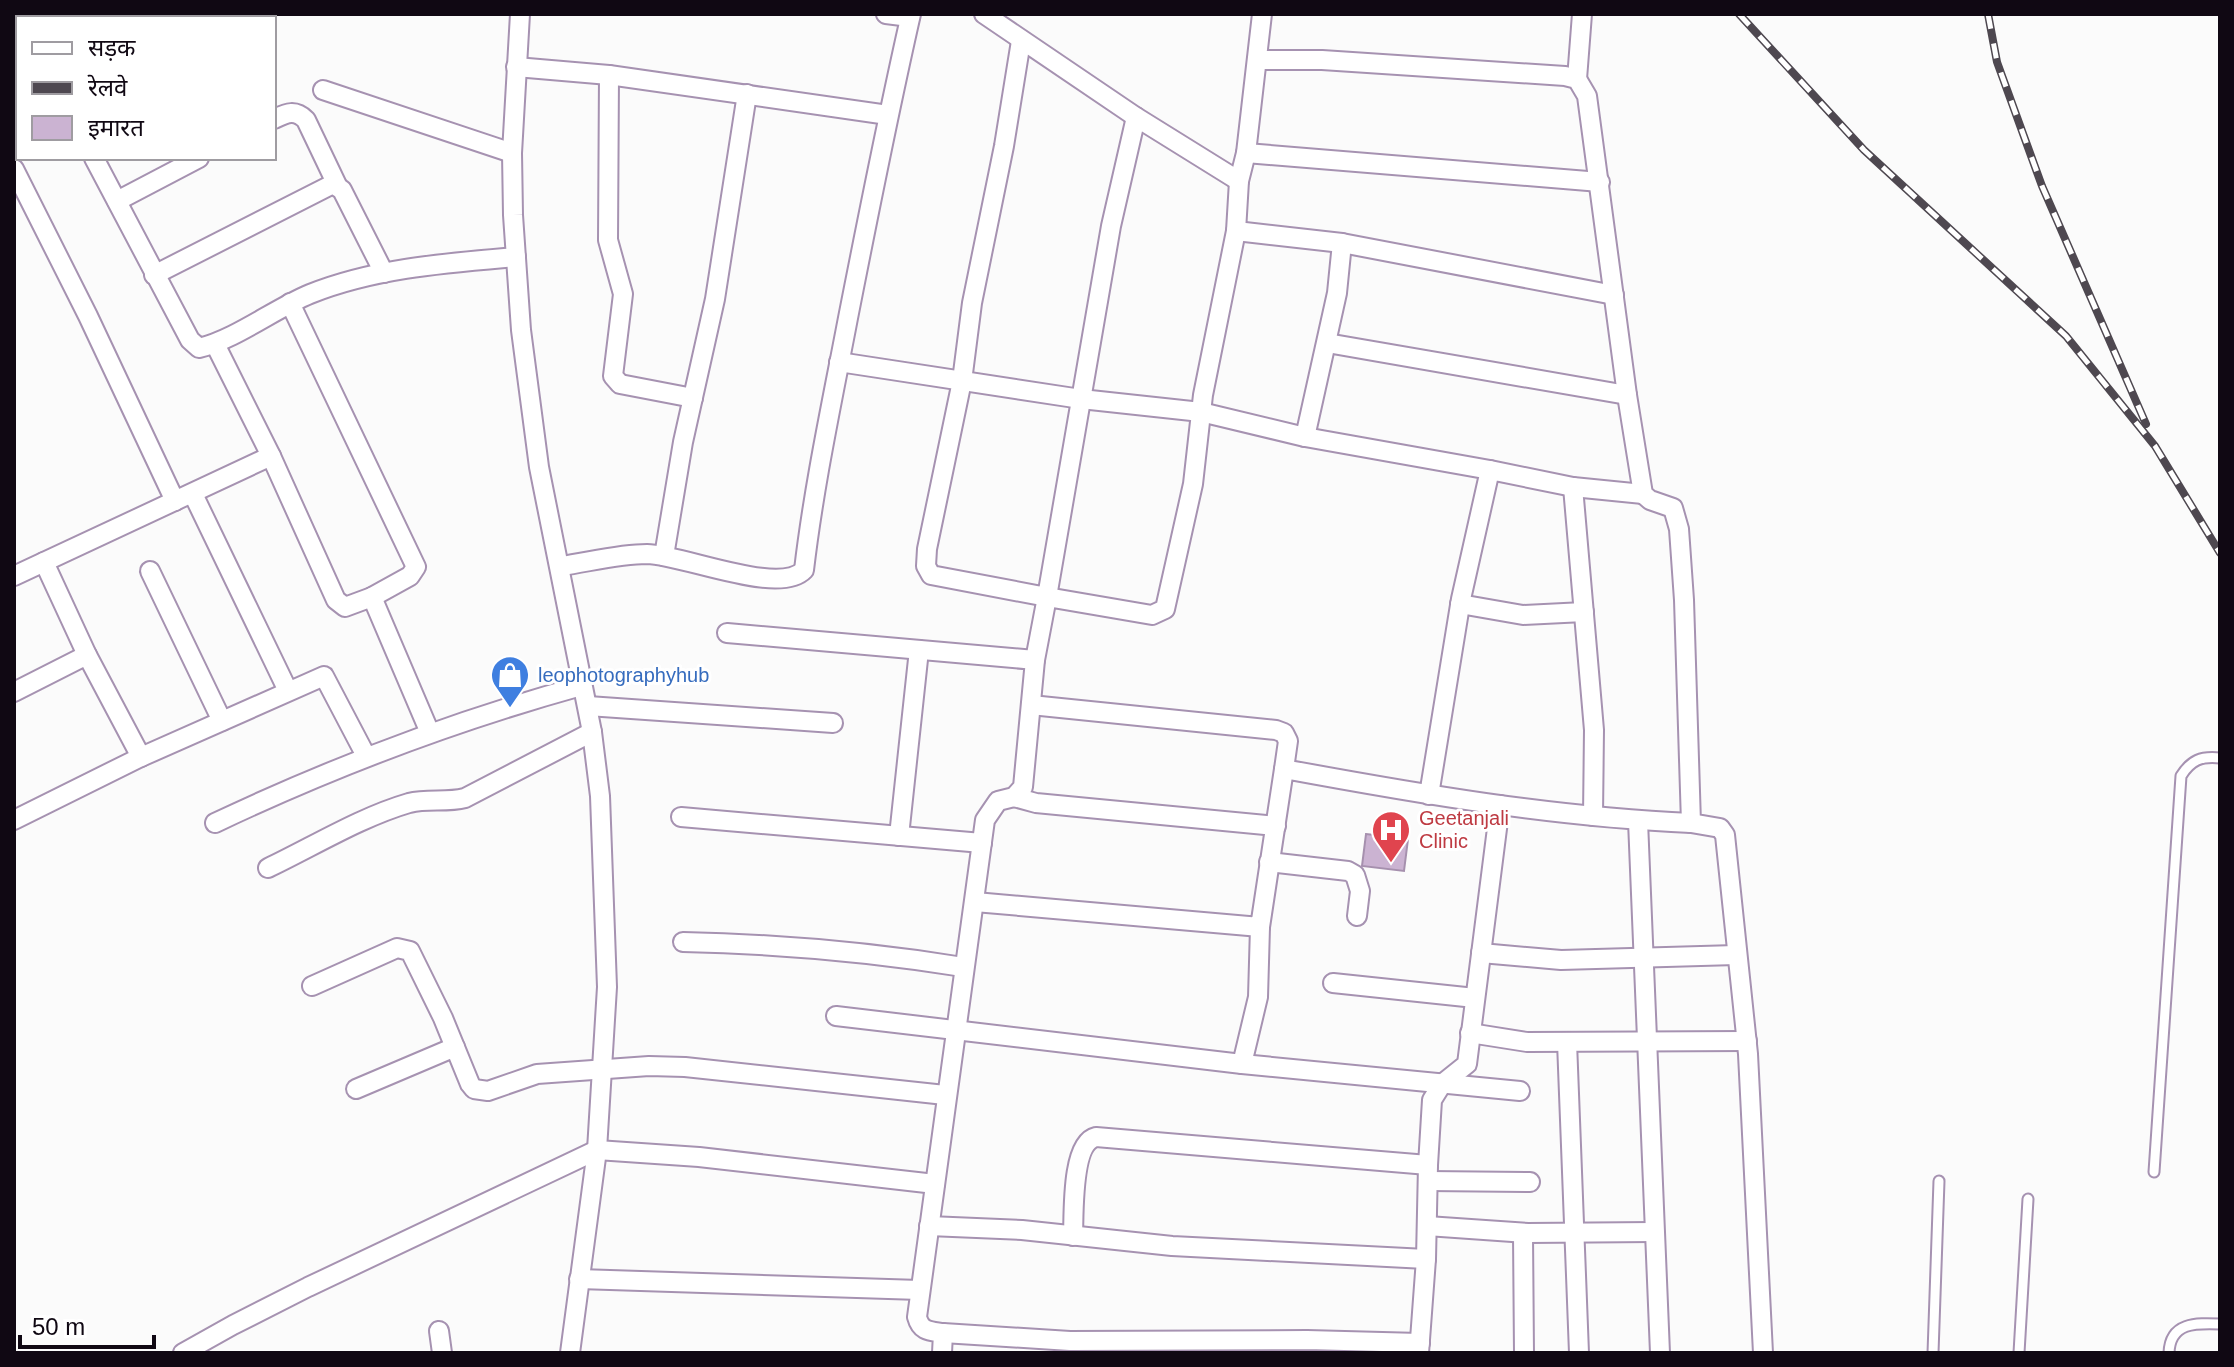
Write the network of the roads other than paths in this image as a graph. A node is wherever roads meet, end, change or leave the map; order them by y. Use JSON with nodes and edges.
{"nodes":[{"id":1,"x":520,"y":14,"type":"edge"},
{"id":2,"x":886,"y":14,"type":"edge"},
{"id":3,"x":984,"y":14,"type":"edge"},
{"id":4,"x":1262,"y":14,"type":"edge"},
{"id":5,"x":1582,"y":14,"type":"edge"},
{"id":6,"x":910,"y":16,"type":"edge"},
{"id":7,"x":1021,"y":41,"type":"junction"},
{"id":8,"x":1257,"y":60,"type":"junction"},
{"id":9,"x":516,"y":67,"type":"junction"},
{"id":10,"x":609,"y":75,"type":"junction"},
{"id":11,"x":1577,"y":79,"type":"junction"},
{"id":12,"x":323,"y":90,"type":"dead end"},
{"id":13,"x":747,"y":94,"type":"junction"},
{"id":14,"x":888,"y":115,"type":"junction"},
{"id":15,"x":1136,"y":117,"type":"junction"},
{"id":16,"x":276,"y":118,"type":"edge"},
{"id":17,"x":512,"y":153,"type":"junction"},
{"id":18,"x":1246,"y":153,"type":"junction"},
{"id":19,"x":95,"y":160,"type":"edge"},
{"id":20,"x":195,"y":160,"type":"edge"},
{"id":21,"x":14,"y":169,"type":"edge"},
{"id":22,"x":1239,"y":181,"type":"junction"},
{"id":23,"x":1600,"y":182,"type":"junction"},
{"id":24,"x":337,"y":185,"type":"junction"},
{"id":25,"x":117,"y":201,"type":"junction"},
{"id":26,"x":1236,"y":231,"type":"junction"},
{"id":27,"x":1342,"y":243,"type":"junction"},
{"id":28,"x":516,"y":257,"type":"junction"},
{"id":29,"x":384,"y":273,"type":"junction"},
{"id":30,"x":154,"y":275,"type":"junction"},
{"id":31,"x":1614,"y":295,"type":"junction"},
{"id":32,"x":290,"y":303,"type":"junction"},
{"id":33,"x":1327,"y":343,"type":"junction"},
{"id":34,"x":215,"y":344,"type":"junction"},
{"id":35,"x":839,"y":362,"type":"junction"},
{"id":36,"x":962,"y":381,"type":"junction"},
{"id":37,"x":1627,"y":395,"type":"junction"},
{"id":38,"x":693,"y":398,"type":"junction"},
{"id":39,"x":1081,"y":399,"type":"junction"},
{"id":40,"x":1201,"y":412,"type":"junction"},
{"id":41,"x":1305,"y":437,"type":"junction"},
{"id":42,"x":271,"y":456,"type":"junction"},
{"id":43,"x":1490,"y":470,"type":"junction"},
{"id":44,"x":1573,"y":487,"type":"junction"},
{"id":45,"x":1643,"y":494,"type":"junction"},
{"id":46,"x":184,"y":498,"type":"junction"},
{"id":47,"x":664,"y":556,"type":"junction"},
{"id":48,"x":44,"y":562,"type":"junction"},
{"id":49,"x":561,"y":566,"type":"junction"},
{"id":50,"x":150,"y":571,"type":"dead end"},
{"id":51,"x":14,"y":576,"type":"edge"},
{"id":52,"x":372,"y":597,"type":"junction"},
{"id":53,"x":1047,"y":597,"type":"junction"},
{"id":54,"x":1460,"y":604,"type":"junction"},
{"id":55,"x":1584,"y":612,"type":"junction"},
{"id":56,"x":727,"y":633,"type":"dead end"},
{"id":57,"x":919,"y":650,"type":"junction"},
{"id":58,"x":87,"y":655,"type":"junction"},
{"id":59,"x":1035,"y":660,"type":"junction"},
{"id":60,"x":581,"y":686,"type":"junction"},
{"id":61,"x":288,"y":691,"type":"junction"},
{"id":62,"x":14,"y":692,"type":"edge"},
{"id":63,"x":1031,"y":705,"type":"junction"},
{"id":64,"x":588,"y":706,"type":"junction"},
{"id":65,"x":222,"y":721,"type":"junction"},
{"id":66,"x":833,"y":723,"type":"dead end"},
{"id":67,"x":592,"y":732,"type":"junction"},
{"id":68,"x":430,"y":733,"type":"junction"},
{"id":69,"x":366,"y":756,"type":"junction"},
{"id":70,"x":141,"y":757,"type":"junction"},
{"id":71,"x":2220,"y":758,"type":"edge"},
{"id":72,"x":1284,"y":769,"type":"junction"},
{"id":73,"x":1429,"y":795,"type":"junction"},
{"id":74,"x":1014,"y":797,"type":"junction"},
{"id":75,"x":1500,"y":805,"type":"junction"},
{"id":76,"x":1593,"y":816,"type":"junction"},
{"id":77,"x":681,"y":817,"type":"dead end"},
{"id":78,"x":14,"y":820,"type":"edge"},
{"id":79,"x":1638,"y":821,"type":"junction"},
{"id":80,"x":215,"y":823,"type":"dead end"},
{"id":81,"x":1691,"y":823,"type":"junction"},
{"id":82,"x":1276,"y":826,"type":"junction"},
{"id":83,"x":899,"y":836,"type":"junction"},
{"id":84,"x":982,"y":843,"type":"junction"},
{"id":85,"x":1269,"y":862,"type":"junction"},
{"id":86,"x":268,"y":868,"type":"dead end"},
{"id":87,"x":975,"y":902,"type":"junction"},
{"id":88,"x":1357,"y":916,"type":"dead end"},
{"id":89,"x":1260,"y":927,"type":"junction"},
{"id":90,"x":683,"y":942,"type":"dead end"},
{"id":91,"x":1481,"y":953,"type":"junction"},
{"id":92,"x":1736,"y":955,"type":"junction"},
{"id":93,"x":1643,"y":959,"type":"junction"},
{"id":94,"x":963,"y":967,"type":"junction"},
{"id":95,"x":1333,"y":983,"type":"dead end"},
{"id":96,"x":312,"y":986,"type":"dead end"},
{"id":97,"x":1475,"y":998,"type":"junction"},
{"id":98,"x":836,"y":1016,"type":"dead end"},
{"id":99,"x":955,"y":1031,"type":"junction"},
{"id":100,"x":1470,"y":1033,"type":"junction"},
{"id":101,"x":1747,"y":1041,"type":"junction"},
{"id":102,"x":1567,"y":1042,"type":"junction"},
{"id":103,"x":1647,"y":1043,"type":"junction"},
{"id":104,"x":455,"y":1047,"type":"junction"},
{"id":105,"x":1242,"y":1064,"type":"junction"},
{"id":106,"x":603,"y":1071,"type":"junction"},
{"id":107,"x":1442,"y":1084,"type":"junction"},
{"id":108,"x":356,"y":1089,"type":"dead end"},
{"id":109,"x":1520,"y":1091,"type":"dead end"},
{"id":110,"x":945,"y":1095,"type":"junction"},
{"id":111,"x":597,"y":1150,"type":"junction"},
{"id":112,"x":2154,"y":1172,"type":"dead end"},
{"id":113,"x":1428,"y":1173,"type":"junction"},
{"id":114,"x":1939,"y":1181,"type":"dead end"},
{"id":115,"x":1530,"y":1182,"type":"dead end"},
{"id":116,"x":935,"y":1184,"type":"junction"},
{"id":117,"x":2028,"y":1199,"type":"dead end"},
{"id":118,"x":929,"y":1226,"type":"junction"},
{"id":119,"x":1427,"y":1226,"type":"junction"},
{"id":120,"x":1575,"y":1231,"type":"junction"},
{"id":121,"x":1654,"y":1232,"type":"junction"},
{"id":122,"x":1528,"y":1233,"type":"junction"},
{"id":123,"x":1073,"y":1236,"type":"junction"},
{"id":124,"x":1426,"y":1259,"type":"junction"},
{"id":125,"x":579,"y":1279,"type":"junction"},
{"id":126,"x":920,"y":1290,"type":"junction"},
{"id":127,"x":2220,"y":1324,"type":"edge"},
{"id":128,"x":439,"y":1331,"type":"dead end"},
{"id":129,"x":943,"y":1333,"type":"junction"},
{"id":130,"x":1307,"y":1346,"type":"edge"},
{"id":131,"x":1070,"y":1347,"type":"edge"},
{"id":132,"x":1123,"y":1347,"type":"edge"},
{"id":133,"x":1419,"y":1348,"type":"edge"},
{"id":134,"x":186,"y":1352,"type":"edge"},
{"id":135,"x":442,"y":1353,"type":"edge"},
{"id":136,"x":570,"y":1353,"type":"edge"},
{"id":137,"x":942,"y":1353,"type":"edge"},
{"id":138,"x":1524,"y":1353,"type":"edge"},
{"id":139,"x":1579,"y":1353,"type":"edge"},
{"id":140,"x":1660,"y":1353,"type":"edge"},
{"id":141,"x":1763,"y":1353,"type":"edge"},
{"id":142,"x":1933,"y":1353,"type":"edge"},
{"id":143,"x":2019,"y":1353,"type":"edge"},
{"id":144,"x":2169,"y":1353,"type":"edge"}],
"edges":[{"from":1,"to":9,"type":"street"},
{"from":2,"to":6,"type":"street"},
{"from":3,"to":7,"type":"street"},
{"from":4,"to":8,"type":"street"},
{"from":5,"to":11,"type":"street"},
{"from":6,"to":14,"type":"street"},
{"from":7,"to":15,"type":"street"},
{"from":7,"to":36,"type":"street"},
{"from":8,"to":11,"type":"street"},
{"from":8,"to":18,"type":"street"},
{"from":9,"to":10,"type":"street"},
{"from":9,"to":17,"type":"street"},
{"from":10,"to":13,"type":"street"},
{"from":10,"to":38,"type":"street"},
{"from":11,"to":23,"type":"street"},
{"from":12,"to":17,"type":"street"},
{"from":13,"to":14,"type":"street"},
{"from":13,"to":38,"type":"street"},
{"from":14,"to":35,"type":"street"},
{"from":15,"to":22,"type":"street"},
{"from":15,"to":39,"type":"street"},
{"from":16,"to":24,"type":"street"},
{"from":17,"to":28,"type":"street"},
{"from":18,"to":22,"type":"street"},
{"from":18,"to":23,"type":"street"},
{"from":19,"to":25,"type":"street"},
{"from":20,"to":25,"type":"street"},
{"from":21,"to":46,"type":"street"},
{"from":22,"to":26,"type":"street"},
{"from":23,"to":31,"type":"street"},
{"from":24,"to":29,"type":"street"},
{"from":24,"to":30,"type":"street"},
{"from":25,"to":30,"type":"street"},
{"from":26,"to":27,"type":"street"},
{"from":26,"to":40,"type":"street"},
{"from":27,"to":31,"type":"street"},
{"from":27,"to":33,"type":"street"},
{"from":28,"to":29,"type":"street"},
{"from":28,"to":49,"type":"street"},
{"from":29,"to":32,"type":"street"},
{"from":30,"to":34,"type":"street"},
{"from":31,"to":37,"type":"street"},
{"from":32,"to":34,"type":"street"},
{"from":32,"to":52,"type":"street"},
{"from":33,"to":37,"type":"street"},
{"from":33,"to":41,"type":"street"},
{"from":34,"to":42,"type":"street"},
{"from":35,"to":36,"type":"street"},
{"from":35,"to":47,"type":"street"},
{"from":36,"to":39,"type":"street"},
{"from":36,"to":53,"type":"street"},
{"from":37,"to":45,"type":"street"},
{"from":38,"to":47,"type":"street"},
{"from":39,"to":40,"type":"street"},
{"from":39,"to":53,"type":"street"},
{"from":40,"to":41,"type":"street"},
{"from":40,"to":53,"type":"street"},
{"from":41,"to":43,"type":"street"},
{"from":42,"to":46,"type":"street"},
{"from":42,"to":52,"type":"street"},
{"from":43,"to":44,"type":"street"},
{"from":43,"to":54,"type":"street"},
{"from":44,"to":45,"type":"street"},
{"from":44,"to":55,"type":"street"},
{"from":45,"to":81,"type":"street"},
{"from":46,"to":48,"type":"street"},
{"from":46,"to":61,"type":"street"},
{"from":47,"to":49,"type":"street"},
{"from":48,"to":51,"type":"street"},
{"from":48,"to":58,"type":"street"},
{"from":49,"to":60,"type":"street"},
{"from":50,"to":65,"type":"street"},
{"from":52,"to":68,"type":"street"},
{"from":53,"to":59,"type":"street"},
{"from":54,"to":55,"type":"street"},
{"from":54,"to":73,"type":"street"},
{"from":55,"to":76,"type":"street"},
{"from":56,"to":57,"type":"street"},
{"from":57,"to":59,"type":"street"},
{"from":57,"to":83,"type":"street"},
{"from":58,"to":62,"type":"street"},
{"from":58,"to":70,"type":"street"},
{"from":59,"to":63,"type":"street"},
{"from":60,"to":64,"type":"street"},
{"from":60,"to":68,"type":"street"},
{"from":61,"to":65,"type":"street"},
{"from":61,"to":69,"type":"street"},
{"from":63,"to":72,"type":"street"},
{"from":63,"to":74,"type":"street"},
{"from":64,"to":66,"type":"street"},
{"from":64,"to":67,"type":"street"},
{"from":65,"to":70,"type":"street"},
{"from":67,"to":86,"type":"street"},
{"from":67,"to":106,"type":"street"},
{"from":68,"to":69,"type":"street"},
{"from":69,"to":80,"type":"street"},
{"from":70,"to":78,"type":"street"},
{"from":71,"to":112,"type":"lane"},
{"from":72,"to":73,"type":"street"},
{"from":72,"to":82,"type":"street"},
{"from":73,"to":75,"type":"street"},
{"from":74,"to":82,"type":"street"},
{"from":74,"to":84,"type":"street"},
{"from":75,"to":76,"type":"street"},
{"from":75,"to":91,"type":"street"},
{"from":76,"to":79,"type":"street"},
{"from":77,"to":83,"type":"street"},
{"from":79,"to":81,"type":"street"},
{"from":79,"to":93,"type":"street"},
{"from":81,"to":92,"type":"street"},
{"from":82,"to":85,"type":"street"},
{"from":83,"to":84,"type":"street"},
{"from":84,"to":87,"type":"street"},
{"from":85,"to":88,"type":"street"},
{"from":85,"to":89,"type":"street"},
{"from":87,"to":89,"type":"street"},
{"from":87,"to":94,"type":"street"},
{"from":89,"to":105,"type":"street"},
{"from":90,"to":94,"type":"street"},
{"from":91,"to":93,"type":"street"},
{"from":91,"to":97,"type":"street"},
{"from":92,"to":93,"type":"street"},
{"from":92,"to":101,"type":"street"},
{"from":93,"to":103,"type":"street"},
{"from":94,"to":99,"type":"street"},
{"from":95,"to":97,"type":"street"},
{"from":96,"to":104,"type":"street"},
{"from":97,"to":100,"type":"street"},
{"from":98,"to":99,"type":"street"},
{"from":99,"to":105,"type":"street"},
{"from":99,"to":110,"type":"street"},
{"from":100,"to":102,"type":"street"},
{"from":100,"to":107,"type":"street"},
{"from":101,"to":103,"type":"street"},
{"from":101,"to":141,"type":"street"},
{"from":102,"to":103,"type":"street"},
{"from":102,"to":120,"type":"street"},
{"from":103,"to":121,"type":"street"},
{"from":104,"to":106,"type":"street"},
{"from":104,"to":108,"type":"street"},
{"from":105,"to":107,"type":"street"},
{"from":106,"to":110,"type":"street"},
{"from":106,"to":111,"type":"street"},
{"from":107,"to":109,"type":"street"},
{"from":107,"to":113,"type":"street"},
{"from":110,"to":116,"type":"street"},
{"from":111,"to":116,"type":"street"},
{"from":111,"to":125,"type":"street"},
{"from":111,"to":134,"type":"street"},
{"from":113,"to":115,"type":"street"},
{"from":113,"to":119,"type":"street"},
{"from":113,"to":123,"type":"street"},
{"from":114,"to":142,"type":"lane"},
{"from":116,"to":118,"type":"street"},
{"from":117,"to":143,"type":"lane"},
{"from":118,"to":123,"type":"street"},
{"from":118,"to":126,"type":"street"},
{"from":119,"to":122,"type":"street"},
{"from":119,"to":124,"type":"street"},
{"from":120,"to":121,"type":"street"},
{"from":120,"to":122,"type":"street"},
{"from":120,"to":139,"type":"street"},
{"from":121,"to":140,"type":"street"},
{"from":122,"to":138,"type":"street"},
{"from":123,"to":124,"type":"street"},
{"from":124,"to":133,"type":"street"},
{"from":125,"to":126,"type":"street"},
{"from":125,"to":136,"type":"street"},
{"from":126,"to":129,"type":"street"},
{"from":127,"to":144,"type":"lane"},
{"from":128,"to":135,"type":"street"},
{"from":129,"to":131,"type":"street"},
{"from":129,"to":137,"type":"street"},
{"from":130,"to":132,"type":"street"},
{"from":130,"to":133,"type":"street"},
{"from":131,"to":132,"type":"street"}]}
